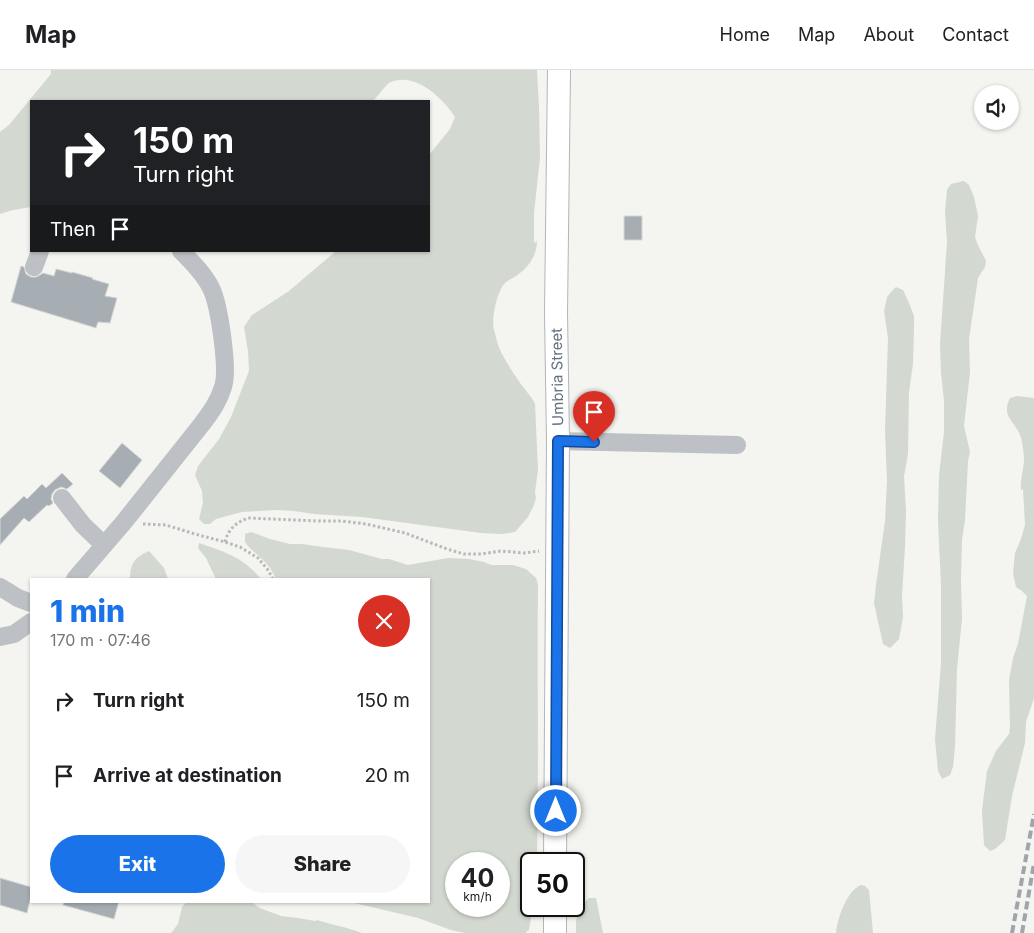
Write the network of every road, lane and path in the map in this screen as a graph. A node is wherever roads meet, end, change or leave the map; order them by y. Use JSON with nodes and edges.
{"nodes":[{"id":1,"x":559,"y":70,"type":"edge"},
{"id":2,"x":182,"y":252,"type":"edge"},
{"id":3,"x":558,"y":441,"type":"junction"},
{"id":4,"x":737,"y":445,"type":"dead end"},
{"id":5,"x":62,"y":498,"type":"dead end"},
{"id":6,"x":123,"y":523,"type":"junction"},
{"id":7,"x":225,"y":542,"type":"junction"},
{"id":8,"x":104,"y":545,"type":"junction"},
{"id":9,"x":557,"y":550,"type":"junction"},
{"id":10,"x":76,"y":578,"type":"edge"},
{"id":11,"x":272,"y":578,"type":"edge"},
{"id":12,"x":0,"y":587,"type":"edge"},
{"id":13,"x":30,"y":603,"type":"edge"},
{"id":14,"x":30,"y":623,"type":"edge"},
{"id":15,"x":0,"y":638,"type":"edge"},
{"id":16,"x":555,"y":852,"type":"edge"},
{"id":17,"x":555,"y":917,"type":"edge"},
{"id":18,"x":555,"y":933,"type":"edge"}],
"edges":[{"from":1,"to":3,"type":"main road","name":"Umbria Street"},
{"from":2,"to":6,"type":"lane"},
{"from":3,"to":4,"type":"lane"},
{"from":3,"to":9,"type":"main road","name":"Umbria Street"},
{"from":5,"to":8,"type":"lane"},
{"from":6,"to":7,"type":"path"},
{"from":6,"to":8,"type":"lane"},
{"from":7,"to":9,"type":"path"},
{"from":7,"to":11,"type":"path"},
{"from":8,"to":10,"type":"lane"},
{"from":9,"to":16,"type":"main road","name":"Umbria Street"},
{"from":12,"to":13,"type":"lane"},
{"from":14,"to":15,"type":"lane"},
{"from":17,"to":18,"type":"main road"}]}
